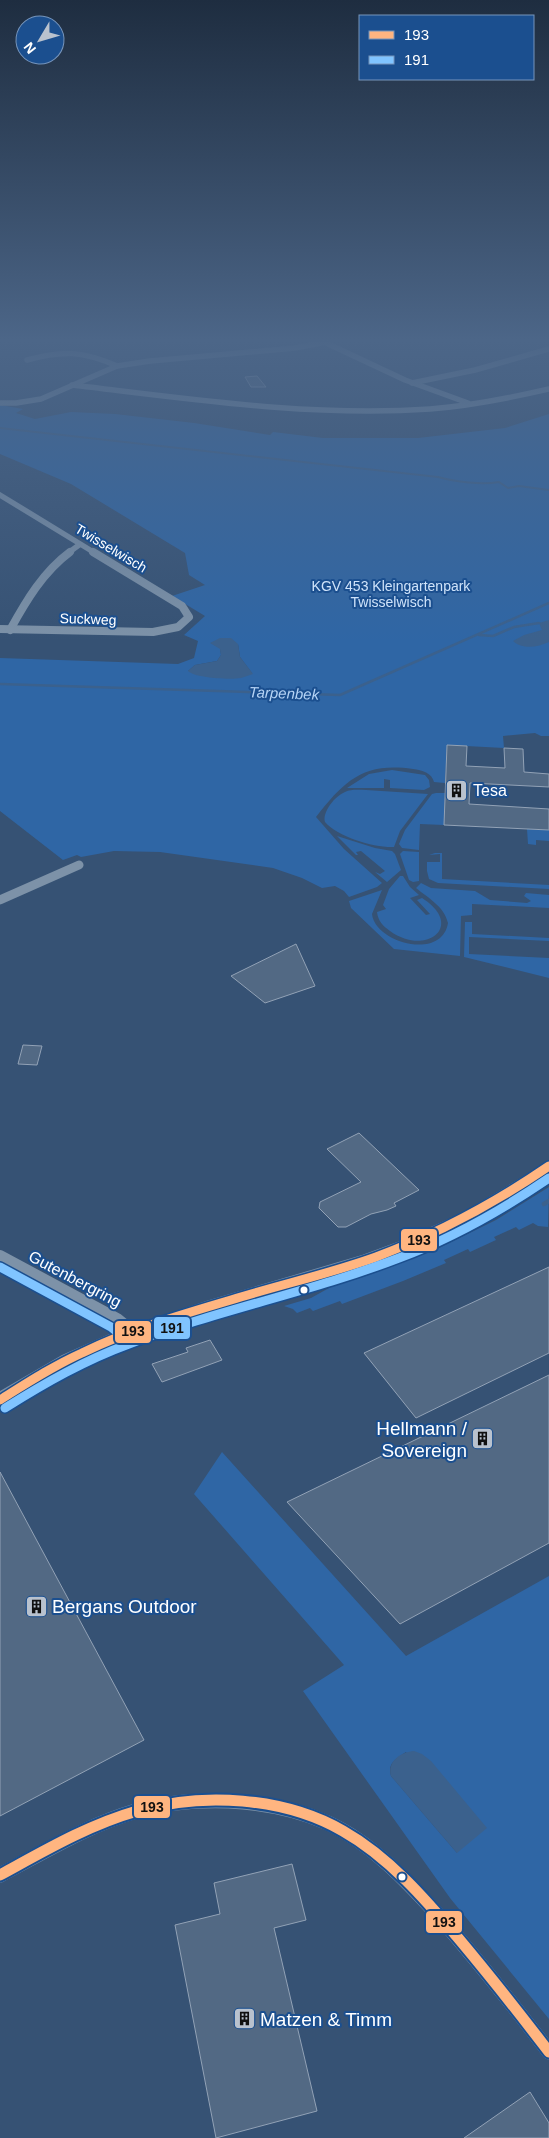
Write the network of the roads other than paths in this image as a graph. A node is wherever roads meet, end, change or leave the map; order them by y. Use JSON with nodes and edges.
{"nodes":[{"id":1,"x":1,"y":496,"type":"edge"},
{"id":2,"x":79,"y":545,"type":"junction"},
{"id":3,"x":0,"y":629,"type":"edge"},
{"id":4,"x":175,"y":629,"type":"joint"},
{"id":5,"x":10,"y":630,"type":"junction"},
{"id":6,"x":79,"y":865,"type":"dead end"},
{"id":7,"x":0,"y":900,"type":"edge"},
{"id":8,"x":549,"y":1166,"type":"edge"},
{"id":9,"x":0,"y":1256,"type":"edge"},
{"id":10,"x":133,"y":1332,"type":"junction"},
{"id":11,"x":0,"y":1400,"type":"edge"},
{"id":12,"x":0,"y":1875,"type":"edge"},
{"id":13,"x":549,"y":2052,"type":"edge"}],
"edges":[{"from":1,"to":2,"type":"street","name":"Twisselwisch"},
{"from":2,"to":4,"type":"street","name":"Twisselwisch"},
{"from":2,"to":5,"type":"street"},
{"from":3,"to":5,"type":"street","name":"Suckweg"},
{"from":4,"to":5,"type":"street","name":"Suckweg"},
{"from":6,"to":7,"type":"street"},
{"from":8,"to":10,"type":"main road"},
{"from":9,"to":10,"type":"street","name":"Gutenbergring"},
{"from":10,"to":11,"type":"main road"},
{"from":12,"to":13,"type":"street"}]}
